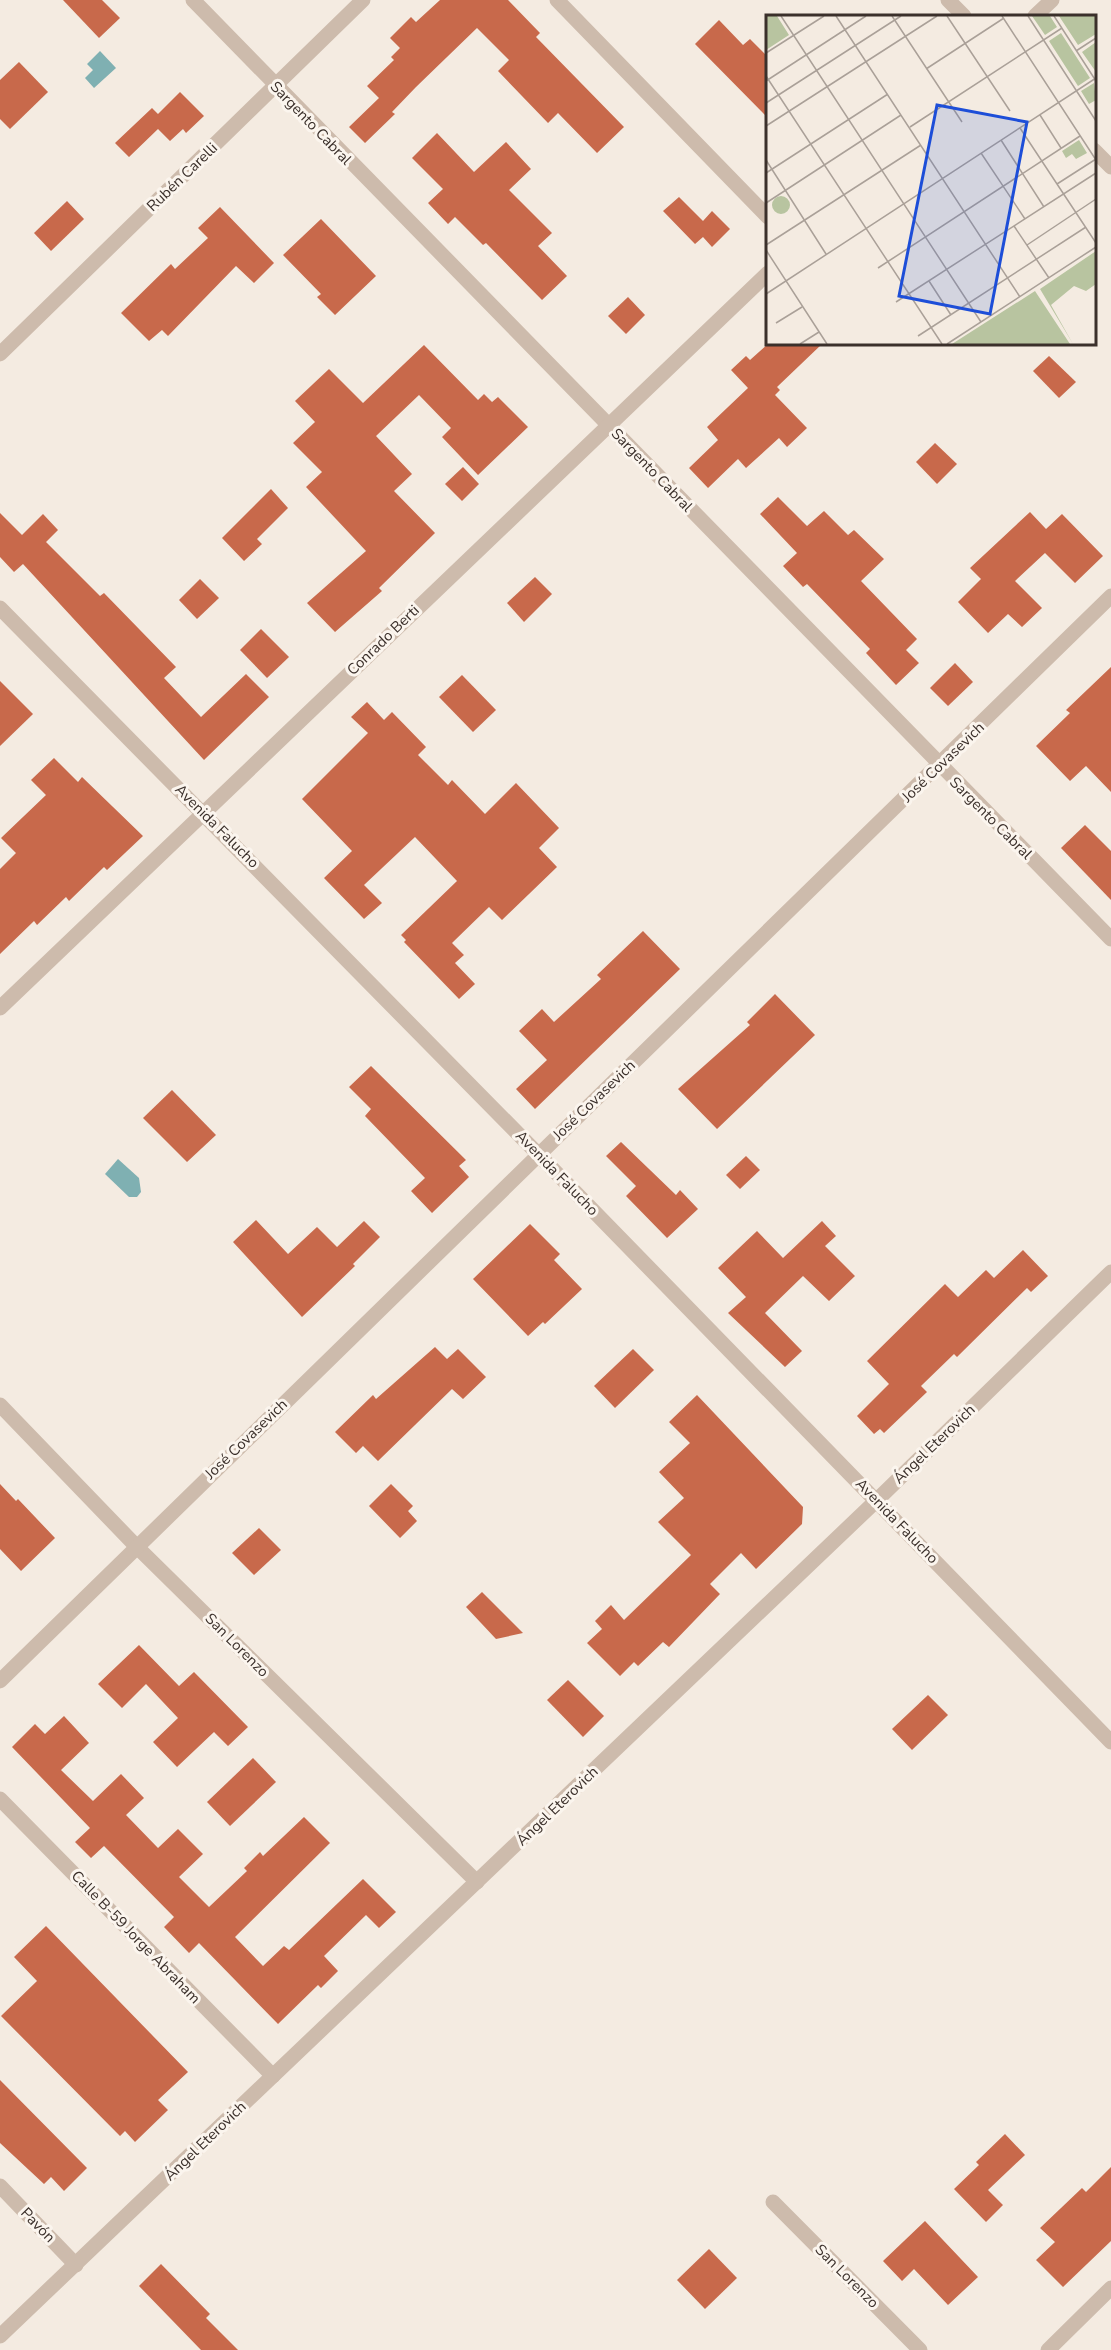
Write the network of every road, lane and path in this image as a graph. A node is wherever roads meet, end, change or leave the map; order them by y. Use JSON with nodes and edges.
{"nodes":[{"id":1,"x":193,"y":0,"type":"edge"},
{"id":2,"x":363,"y":0,"type":"edge"},
{"id":3,"x":557,"y":0,"type":"edge"},
{"id":4,"x":948,"y":0,"type":"edge"},
{"id":5,"x":1052,"y":0,"type":"edge"},
{"id":6,"x":963,"y":15,"type":"edge"},
{"id":7,"x":1036,"y":15,"type":"edge"},
{"id":8,"x":275,"y":87,"type":"junction"},
{"id":9,"x":1096,"y":151,"type":"edge"},
{"id":10,"x":1111,"y":167,"type":"edge"},
{"id":11,"x":766,"y":215,"type":"edge"},
{"id":12,"x":766,"y":275,"type":"edge"},
{"id":13,"x":0,"y":354,"type":"edge"},
{"id":14,"x":608,"y":425,"type":"junction"},
{"id":15,"x":1111,"y":596,"type":"edge"},
{"id":16,"x":0,"y":608,"type":"edge"},
{"id":17,"x":939,"y":766,"type":"junction"},
{"id":18,"x":203,"y":812,"type":"junction"},
{"id":19,"x":1111,"y":939,"type":"edge"},
{"id":20,"x":0,"y":1008,"type":"edge"},
{"id":21,"x":538,"y":1154,"type":"junction"},
{"id":22,"x":1111,"y":1272,"type":"edge"},
{"id":23,"x":0,"y":1405,"type":"edge"},
{"id":24,"x":877,"y":1500,"type":"junction"},
{"id":25,"x":136,"y":1546,"type":"junction"},
{"id":26,"x":0,"y":1681,"type":"edge"},
{"id":27,"x":1111,"y":1742,"type":"edge"},
{"id":28,"x":0,"y":1799,"type":"edge"},
{"id":29,"x":477,"y":1882,"type":"junction"},
{"id":30,"x":273,"y":2076,"type":"junction"},
{"id":31,"x":0,"y":2186,"type":"edge"},
{"id":32,"x":773,"y":2202,"type":"dead end"},
{"id":33,"x":76,"y":2265,"type":"junction"},
{"id":34,"x":1111,"y":2288,"type":"edge"},
{"id":35,"x":0,"y":2336,"type":"edge"},
{"id":36,"x":920,"y":2350,"type":"edge"},
{"id":37,"x":1048,"y":2350,"type":"edge"}],
"edges":[{"from":1,"to":8,"type":"street","name":"Sargento Cabral"},
{"from":2,"to":8,"type":"street","name":"Rubén Carelli"},
{"from":3,"to":11,"type":"street"},
{"from":4,"to":6,"type":"street"},
{"from":5,"to":7,"type":"street"},
{"from":8,"to":13,"type":"street","name":"Rubén Carelli"},
{"from":8,"to":14,"type":"street","name":"Sargento Cabral"},
{"from":9,"to":10,"type":"street"},
{"from":12,"to":14,"type":"street","name":"Conrado Berti"},
{"from":14,"to":17,"type":"street","name":"Sargento Cabral"},
{"from":14,"to":18,"type":"street","name":"Conrado Berti"},
{"from":15,"to":17,"type":"street","name":"José Covasevich"},
{"from":16,"to":18,"type":"street","name":"Avenida Falucho"},
{"from":17,"to":19,"type":"street","name":"Sargento Cabral"},
{"from":17,"to":21,"type":"street","name":"José Covasevich"},
{"from":18,"to":20,"type":"street","name":"Conrado Berti"},
{"from":18,"to":21,"type":"street","name":"Avenida Falucho"},
{"from":21,"to":24,"type":"street","name":"Avenida Falucho"},
{"from":21,"to":25,"type":"street","name":"José Covasevich"},
{"from":22,"to":24,"type":"street","name":"Ángel Eterovich"},
{"from":23,"to":25,"type":"street","name":"San Lorenzo"},
{"from":24,"to":27,"type":"street","name":"Avenida Falucho"},
{"from":24,"to":29,"type":"street","name":"Ángel Eterovich"},
{"from":25,"to":26,"type":"street","name":"José Covasevich"},
{"from":25,"to":29,"type":"street","name":"San Lorenzo"},
{"from":28,"to":30,"type":"street","name":"Calle B-59 Jorge Abraham"},
{"from":29,"to":30,"type":"street","name":"Ángel Eterovich"},
{"from":30,"to":33,"type":"street","name":"Ángel Eterovich"},
{"from":31,"to":33,"type":"street","name":"Pavón"},
{"from":32,"to":36,"type":"street","name":"San Lorenzo"},
{"from":33,"to":35,"type":"street","name":"Ángel Eterovich"},
{"from":34,"to":37,"type":"street"}]}
